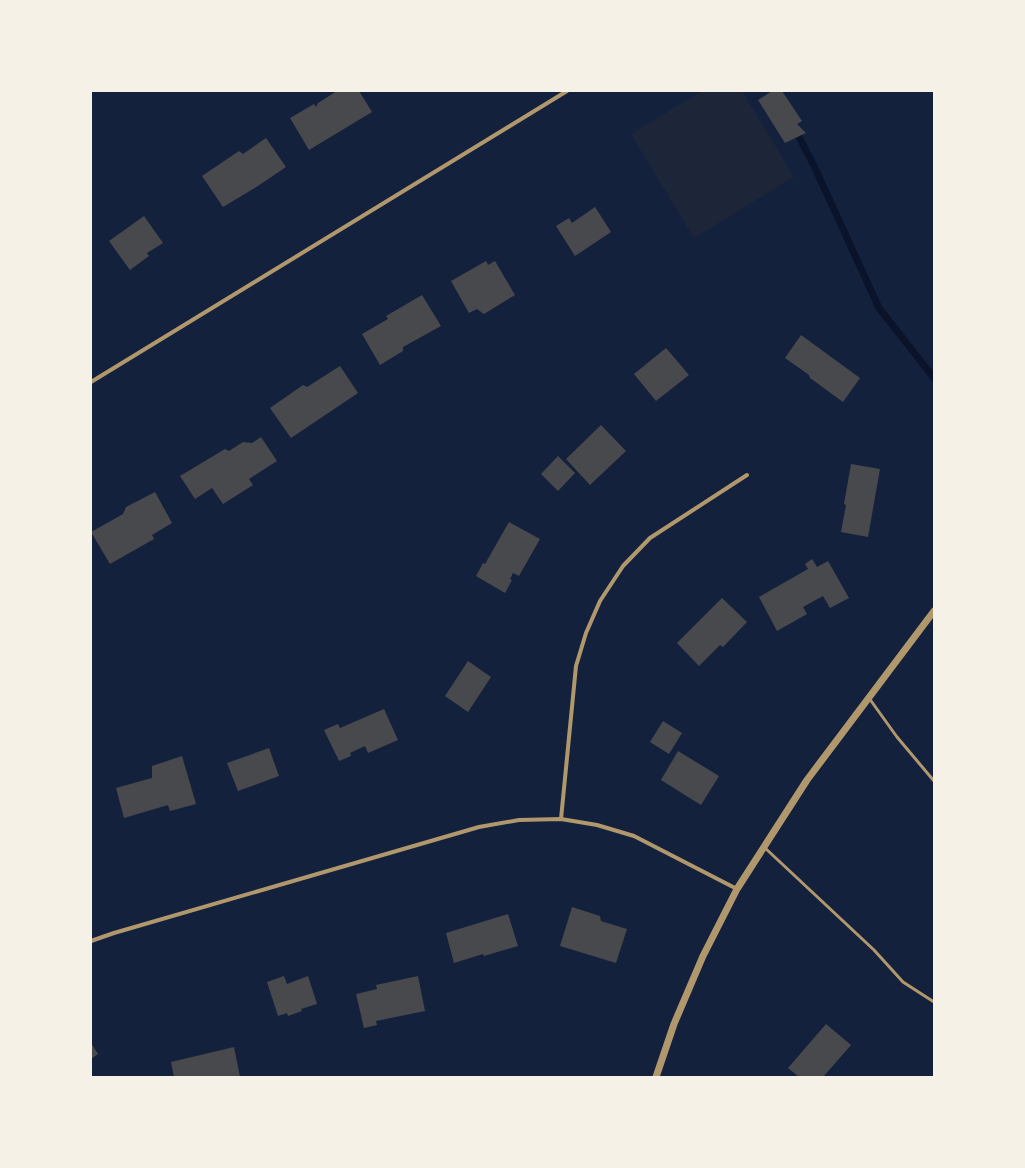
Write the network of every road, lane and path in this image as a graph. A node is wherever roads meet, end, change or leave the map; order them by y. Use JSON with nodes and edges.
{"nodes":[{"id":1,"x":567,"y":91,"type":"edge"},
{"id":2,"x":91,"y":382,"type":"edge"},
{"id":3,"x":747,"y":475,"type":"dead end"},
{"id":4,"x":934,"y":610,"type":"edge"},
{"id":5,"x":868,"y":698,"type":"junction"},
{"id":6,"x":934,"y":781,"type":"edge"},
{"id":7,"x":561,"y":819,"type":"junction"},
{"id":8,"x":764,"y":847,"type":"junction"},
{"id":9,"x":737,"y":889,"type":"junction"},
{"id":10,"x":91,"y":941,"type":"edge"},
{"id":11,"x":934,"y":1002,"type":"edge"},
{"id":12,"x":656,"y":1077,"type":"edge"}],
"edges":[{"from":1,"to":2,"type":"street"},
{"from":3,"to":7,"type":"street"},
{"from":4,"to":5,"type":"street"},
{"from":5,"to":6,"type":"lane"},
{"from":5,"to":8,"type":"street"},
{"from":7,"to":9,"type":"street"},
{"from":7,"to":10,"type":"street"},
{"from":8,"to":9,"type":"street"},
{"from":8,"to":11,"type":"lane"},
{"from":9,"to":12,"type":"street"}]}
